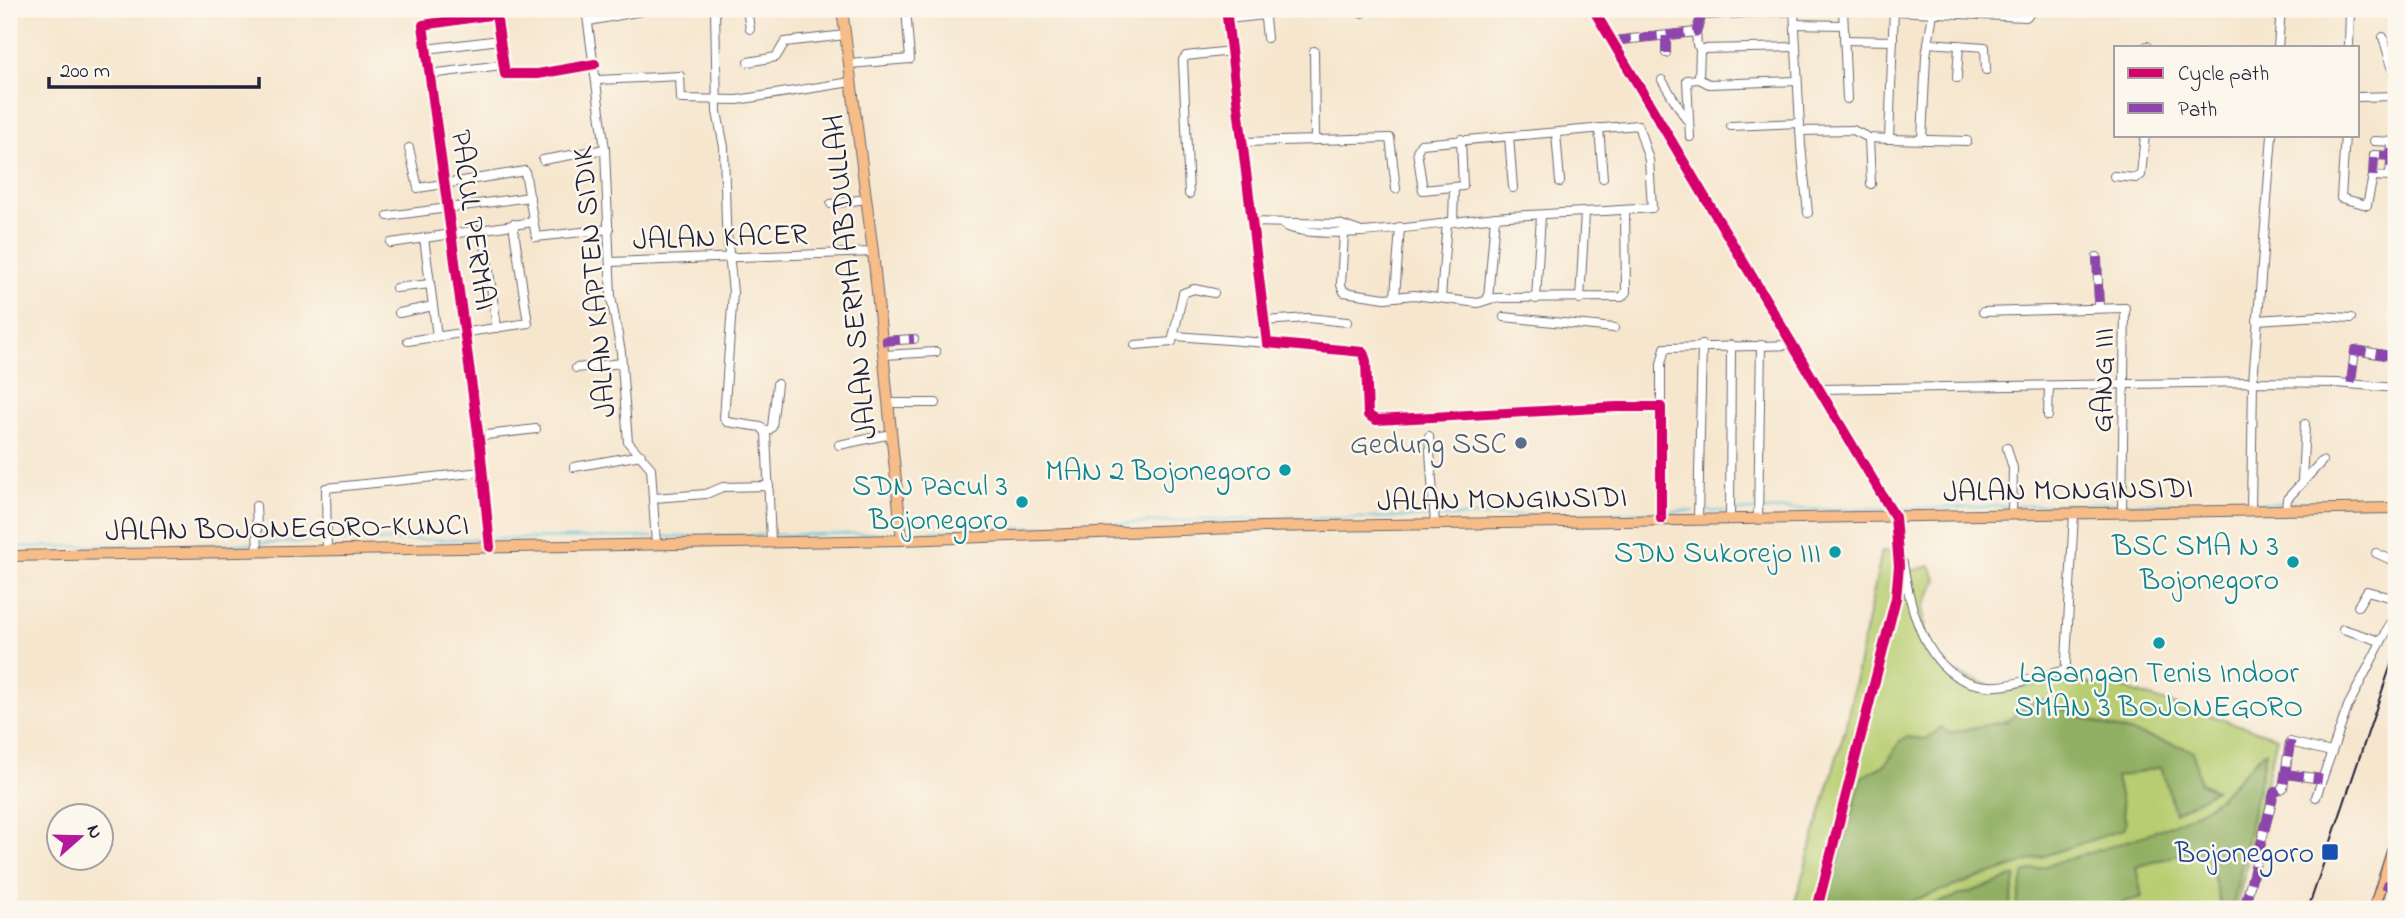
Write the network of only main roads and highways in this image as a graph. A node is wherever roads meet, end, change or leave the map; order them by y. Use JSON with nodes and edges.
{"nodes":[{"id":1,"x":842,"y":9,"type":"edge"},
{"id":2,"x":2396,"y":508,"type":"edge"},
{"id":3,"x":901,"y":534,"type":"junction"},
{"id":4,"x":9,"y":556,"type":"edge"},
{"id":5,"x":2396,"y":840,"type":"edge"},
{"id":6,"x":2393,"y":863,"type":"edge"},
{"id":7,"x":2374,"y":909,"type":"edge"}],
"edges":[{"from":1,"to":3,"type":"main road","name":"JALAN SERMA ABDULLAH"},
{"from":2,"to":3,"type":"main road","name":"JALAN MONGINSIDI"},
{"from":3,"to":4,"type":"main road","name":"JALAN BOJONEGORO-KUNCI"},
{"from":5,"to":6,"type":"highway"},
{"from":6,"to":7,"type":"highway"}]}
